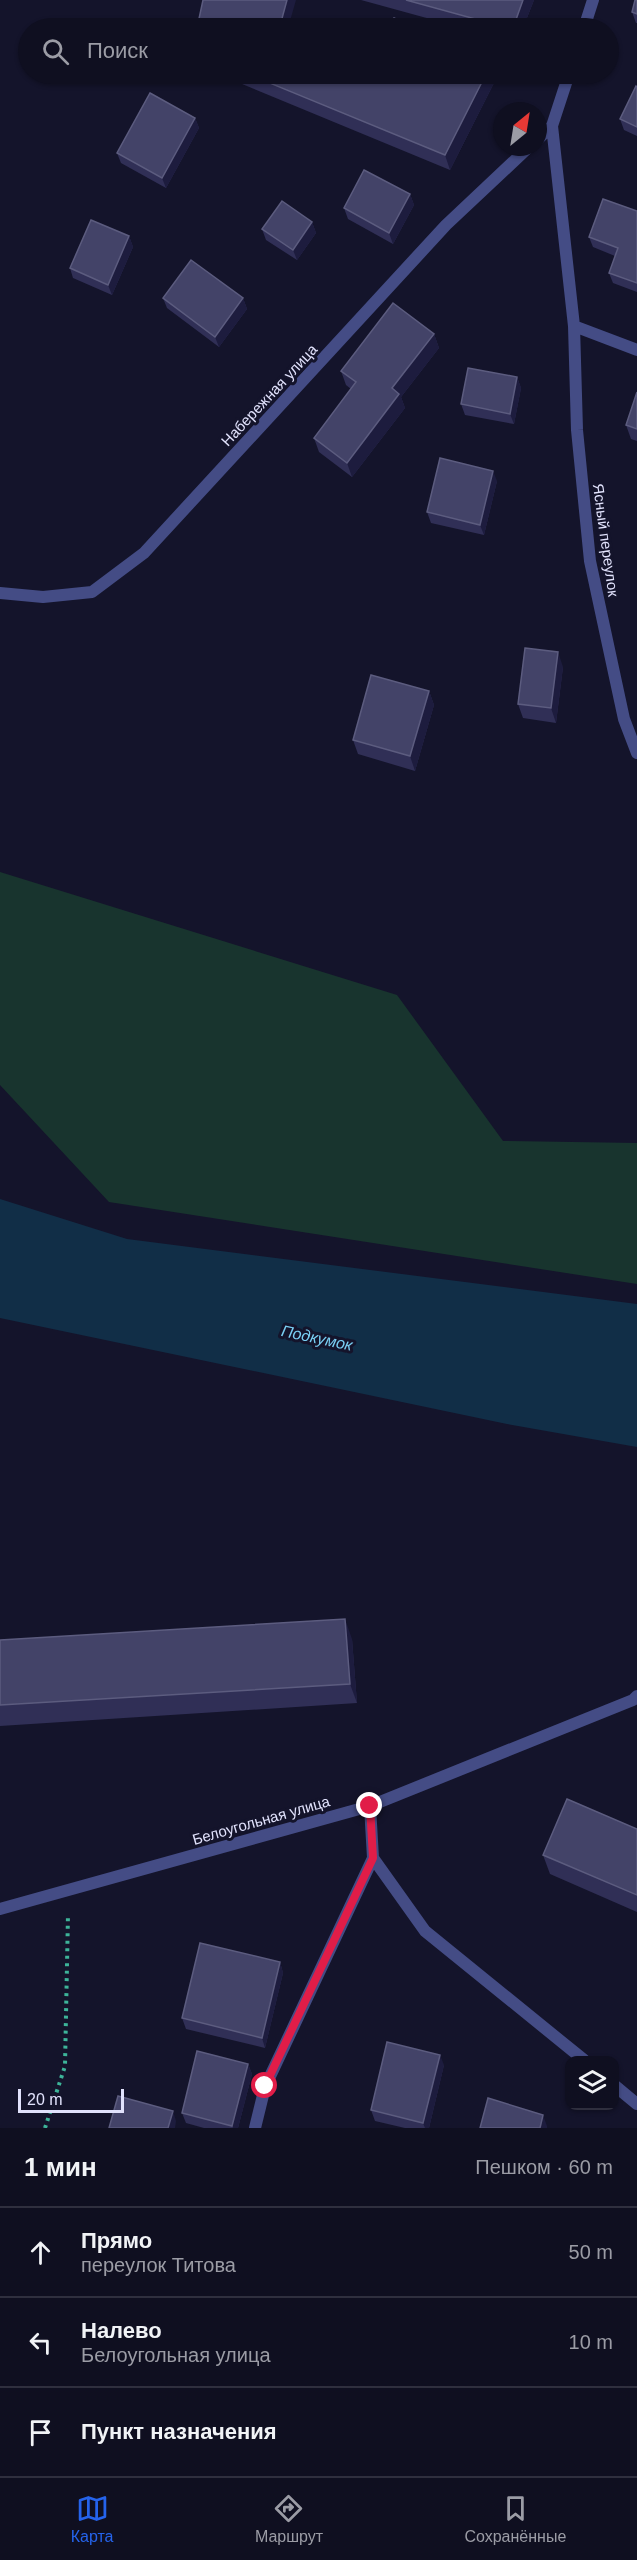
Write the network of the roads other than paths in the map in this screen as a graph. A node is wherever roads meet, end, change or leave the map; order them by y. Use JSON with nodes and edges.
{"nodes":[{"id":1,"x":593,"y":0,"type":"edge"},
{"id":2,"x":587,"y":18,"type":"edge"},
{"id":3,"x":566,"y":84,"type":"edge"},
{"id":4,"x":552,"y":126,"type":"junction"},
{"id":5,"x":547,"y":131,"type":"edge"},
{"id":6,"x":520,"y":156,"type":"edge"},
{"id":7,"x":574,"y":326,"type":"junction"},
{"id":8,"x":637,"y":350,"type":"edge"},
{"id":9,"x":0,"y":593,"type":"edge"},
{"id":10,"x":637,"y":753,"type":"edge"},
{"id":11,"x":637,"y":1696,"type":"edge"},
{"id":12,"x":370,"y":1806,"type":"junction"},
{"id":13,"x":373,"y":1858,"type":"junction"},
{"id":14,"x":0,"y":1909,"type":"edge"},
{"id":15,"x":578,"y":2056,"type":"edge"},
{"id":16,"x":619,"y":2088,"type":"edge"},
{"id":17,"x":637,"y":2104,"type":"edge"},
{"id":18,"x":255,"y":2128,"type":"edge"}],
"edges":[{"from":1,"to":2,"type":"street"},
{"from":3,"to":4,"type":"street","name":"Ясный переулок"},
{"from":4,"to":5,"type":"street"},
{"from":4,"to":7,"type":"street","name":"Ясный переулок"},
{"from":6,"to":9,"type":"street","name":"Набережная улица"},
{"from":7,"to":8,"type":"street"},
{"from":7,"to":10,"type":"street","name":"Ясный переулок"},
{"from":11,"to":12,"type":"street","name":"Белоугольная улица"},
{"from":12,"to":13,"type":"street"},
{"from":12,"to":14,"type":"street","name":"Белоугольная улица"},
{"from":13,"to":15,"type":"street"},
{"from":13,"to":18,"type":"street"},
{"from":16,"to":17,"type":"street"}]}
